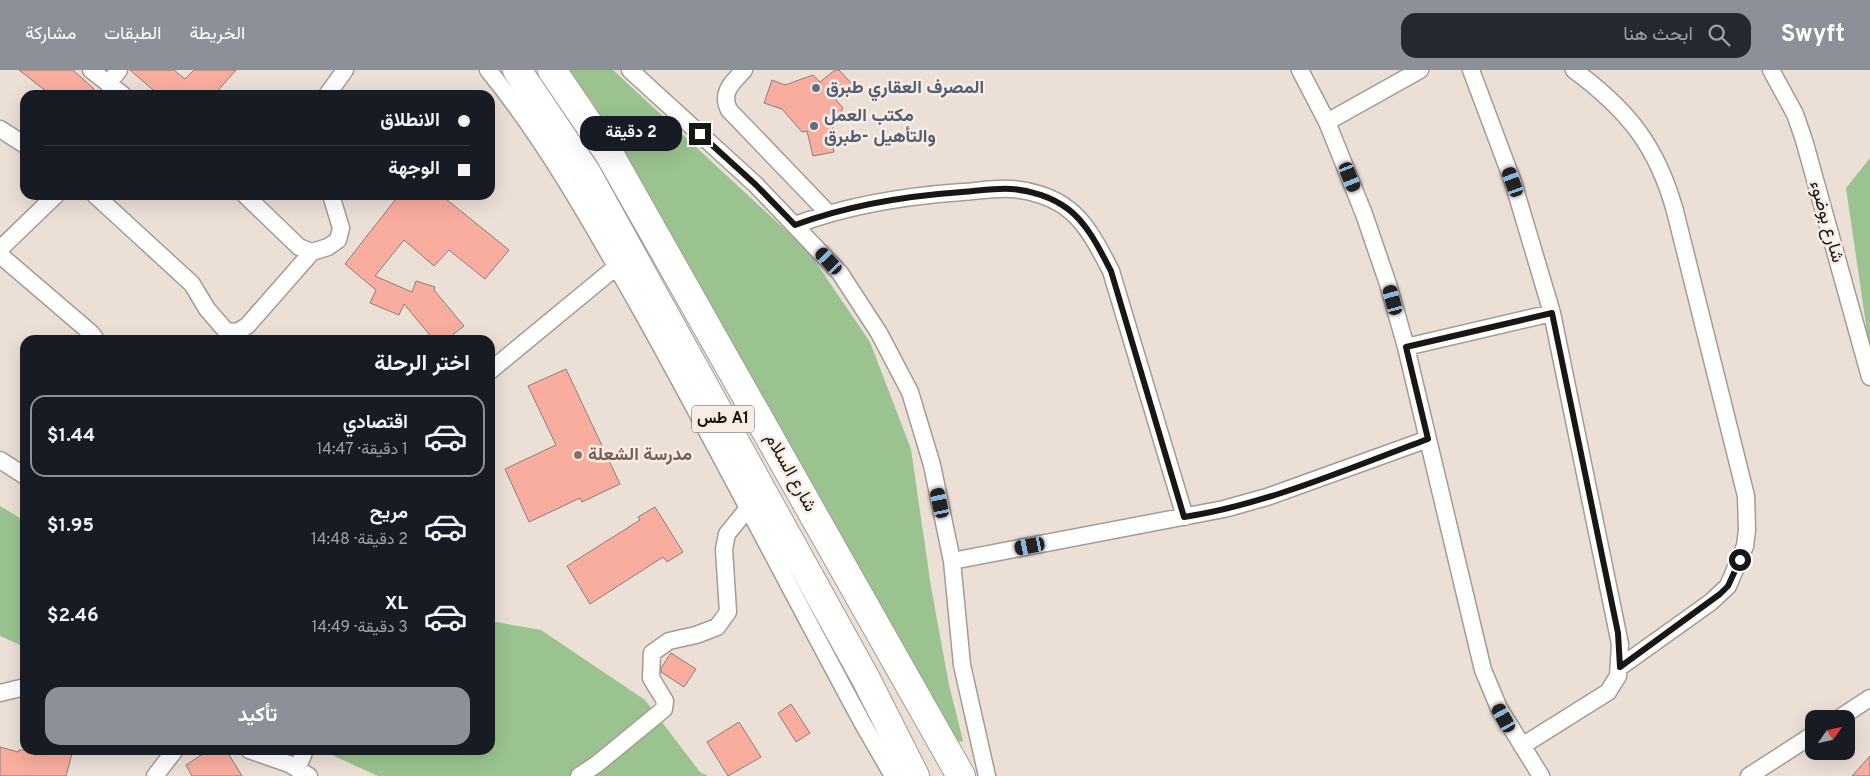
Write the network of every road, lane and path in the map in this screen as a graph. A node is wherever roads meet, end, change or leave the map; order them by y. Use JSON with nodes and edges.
{"nodes":[{"id":1,"x":91,"y":70,"type":"edge"},
{"id":2,"x":119,"y":70,"type":"edge"},
{"id":3,"x":345,"y":70,"type":"edge"},
{"id":4,"x":488,"y":70,"type":"edge"},
{"id":5,"x":517,"y":70,"type":"edge"},
{"id":6,"x":552,"y":70,"type":"edge"},
{"id":7,"x":630,"y":70,"type":"edge"},
{"id":8,"x":744,"y":70,"type":"edge"},
{"id":9,"x":1300,"y":70,"type":"edge"},
{"id":10,"x":1420,"y":70,"type":"edge"},
{"id":11,"x":1471,"y":70,"type":"edge"},
{"id":12,"x":1574,"y":70,"type":"edge"},
{"id":13,"x":1771,"y":70,"type":"edge"},
{"id":14,"x":108,"y":84,"type":"junction"},
{"id":15,"x":116,"y":90,"type":"edge"},
{"id":16,"x":331,"y":90,"type":"edge"},
{"id":17,"x":1327,"y":122,"type":"junction"},
{"id":18,"x":0,"y":129,"type":"edge"},
{"id":19,"x":20,"y":143,"type":"edge"},
{"id":20,"x":51,"y":200,"type":"edge"},
{"id":21,"x":100,"y":200,"type":"edge"},
{"id":22,"x":250,"y":200,"type":"edge"},
{"id":23,"x":333,"y":200,"type":"edge"},
{"id":24,"x":828,"y":213,"type":"junction"},
{"id":25,"x":795,"y":225,"type":"junction"},
{"id":26,"x":0,"y":249,"type":"edge"},
{"id":27,"x":312,"y":252,"type":"junction"},
{"id":28,"x":0,"y":255,"type":"edge"},
{"id":29,"x":616,"y":268,"type":"junction"},
{"id":30,"x":1552,"y":313,"type":"junction"},
{"id":31,"x":92,"y":335,"type":"edge"},
{"id":32,"x":1406,"y":347,"type":"junction"},
{"id":33,"x":495,"y":366,"type":"edge"},
{"id":34,"x":1870,"y":377,"type":"edge"},
{"id":35,"x":1428,"y":439,"type":"junction"},
{"id":36,"x":0,"y":460,"type":"edge"},
{"id":37,"x":20,"y":473,"type":"edge"},
{"id":38,"x":748,"y":508,"type":"junction"},
{"id":39,"x":1184,"y":517,"type":"junction"},
{"id":40,"x":952,"y":561,"type":"junction"},
{"id":41,"x":1620,"y":667,"type":"junction"},
{"id":42,"x":20,"y":688,"type":"edge"},
{"id":43,"x":0,"y":693,"type":"edge"},
{"id":44,"x":1870,"y":698,"type":"edge"},
{"id":45,"x":1852,"y":710,"type":"edge"},
{"id":46,"x":1805,"y":740,"type":"edge"},
{"id":47,"x":1522,"y":746,"type":"junction"},
{"id":48,"x":171,"y":755,"type":"edge"},
{"id":49,"x":260,"y":755,"type":"edge"},
{"id":50,"x":303,"y":755,"type":"edge"},
{"id":51,"x":295,"y":771,"type":"edge"},
{"id":52,"x":155,"y":776,"type":"edge"},
{"id":53,"x":578,"y":776,"type":"edge"},
{"id":54,"x":893,"y":776,"type":"edge"},
{"id":55,"x":915,"y":776,"type":"edge"},
{"id":56,"x":961,"y":776,"type":"edge"},
{"id":57,"x":987,"y":776,"type":"edge"},
{"id":58,"x":1541,"y":776,"type":"edge"},
{"id":59,"x":1749,"y":776,"type":"edge"}],
"edges":[{"from":1,"to":14,"type":"street"},
{"from":2,"to":14,"type":"street"},
{"from":3,"to":16,"type":"street"},
{"from":4,"to":29,"type":"street"},
{"from":5,"to":55,"type":"highway","name":"شارع السلام","number":"طس A1"},
{"from":6,"to":56,"type":"highway","name":"شارع السلام"},
{"from":7,"to":25,"type":"street"},
{"from":8,"to":24,"type":"street"},
{"from":9,"to":17,"type":"street"},
{"from":10,"to":17,"type":"street"},
{"from":11,"to":30,"type":"street"},
{"from":12,"to":41,"type":"street"},
{"from":13,"to":34,"type":"street","name":"شارع بوضوء"},
{"from":14,"to":15,"type":"street"},
{"from":17,"to":32,"type":"street"},
{"from":18,"to":19,"type":"street"},
{"from":20,"to":26,"type":"street"},
{"from":21,"to":27,"type":"street"},
{"from":22,"to":27,"type":"street"},
{"from":23,"to":27,"type":"street"},
{"from":24,"to":25,"type":"street"},
{"from":24,"to":39,"type":"street"},
{"from":25,"to":40,"type":"street"},
{"from":28,"to":31,"type":"street"},
{"from":29,"to":33,"type":"street"},
{"from":29,"to":38,"type":"street"},
{"from":30,"to":32,"type":"street"},
{"from":30,"to":41,"type":"street"},
{"from":32,"to":35,"type":"street"},
{"from":35,"to":39,"type":"street"},
{"from":35,"to":47,"type":"street"},
{"from":36,"to":37,"type":"street"},
{"from":38,"to":53,"type":"street"},
{"from":38,"to":54,"type":"street"},
{"from":39,"to":40,"type":"street"},
{"from":40,"to":57,"type":"street"},
{"from":41,"to":47,"type":"street"},
{"from":42,"to":43,"type":"street"},
{"from":44,"to":45,"type":"street"},
{"from":46,"to":59,"type":"street"},
{"from":47,"to":58,"type":"street"},
{"from":48,"to":52,"type":"street"},
{"from":49,"to":51,"type":"street"},
{"from":50,"to":51,"type":"street"}]}
